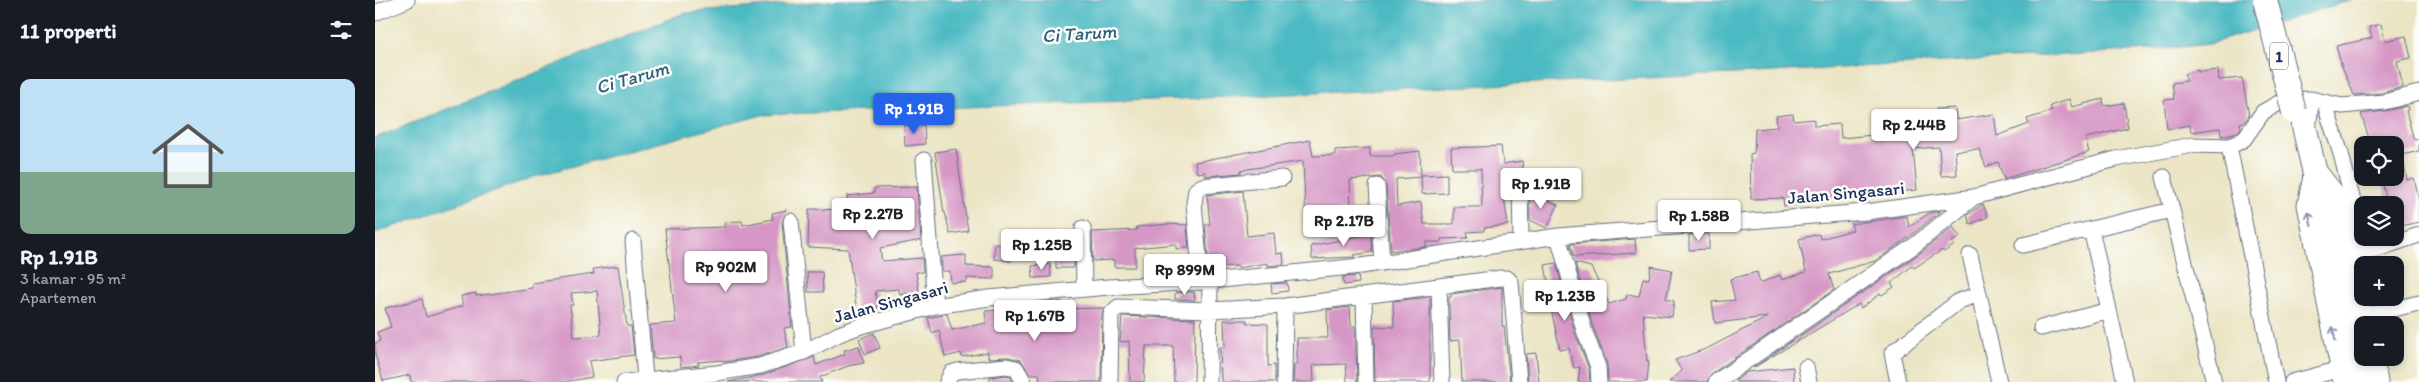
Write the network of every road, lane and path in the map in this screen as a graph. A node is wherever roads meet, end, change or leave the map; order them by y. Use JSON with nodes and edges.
{"nodes":[{"id":1,"x":407,"y":0,"type":"edge"},
{"id":2,"x":2265,"y":0,"type":"edge"},
{"id":3,"x":2280,"y":0,"type":"edge"},
{"id":4,"x":375,"y":13,"type":"edge"},
{"id":5,"x":2419,"y":93,"type":"edge"},
{"id":6,"x":2307,"y":112,"type":"junction"},
{"id":7,"x":2229,"y":146,"type":"junction"},
{"id":8,"x":924,"y":160,"type":"dead end"},
{"id":9,"x":2315,"y":170,"type":"junction"},
{"id":10,"x":2164,"y":177,"type":"dead end"},
{"id":11,"x":1281,"y":178,"type":"dead end"},
{"id":12,"x":1520,"y":182,"type":"dead end"},
{"id":13,"x":1377,"y":186,"type":"dead end"},
{"id":14,"x":1974,"y":197,"type":"junction"},
{"id":15,"x":2172,"y":210,"type":"junction"},
{"id":16,"x":791,"y":221,"type":"dead end"},
{"id":17,"x":1083,"y":228,"type":"dead end"},
{"id":18,"x":2091,"y":229,"type":"junction"},
{"id":19,"x":2419,"y":235,"type":"edge"},
{"id":20,"x":1558,"y":236,"type":"junction"},
{"id":21,"x":633,"y":241,"type":"dead end"},
{"id":22,"x":1521,"y":241,"type":"junction"},
{"id":23,"x":2023,"y":245,"type":"dead end"},
{"id":24,"x":2350,"y":254,"type":"junction"},
{"id":25,"x":1970,"y":255,"type":"dead end"},
{"id":26,"x":1382,"y":263,"type":"junction"},
{"id":27,"x":1205,"y":281,"type":"junction"},
{"id":28,"x":1439,"y":288,"type":"junction"},
{"id":29,"x":1084,"y":289,"type":"junction"},
{"id":30,"x":1979,"y":294,"type":"junction"},
{"id":31,"x":1364,"y":297,"type":"junction"},
{"id":32,"x":2419,"y":303,"type":"edge"},
{"id":33,"x":935,"y":306,"type":"junction"},
{"id":34,"x":1285,"y":306,"type":"junction"},
{"id":35,"x":1210,"y":310,"type":"junction"},
{"id":36,"x":2109,"y":310,"type":"junction"},
{"id":37,"x":2363,"y":316,"type":"edge"},
{"id":38,"x":2377,"y":316,"type":"edge"},
{"id":39,"x":2041,"y":328,"type":"dead end"},
{"id":40,"x":804,"y":352,"type":"junction"},
{"id":41,"x":1806,"y":366,"type":"dead end"},
{"id":42,"x":2374,"y":366,"type":"edge"},
{"id":43,"x":2342,"y":375,"type":"edge"},
{"id":44,"x":716,"y":377,"type":"edge"},
{"id":45,"x":645,"y":378,"type":"junction"},
{"id":46,"x":623,"y":382,"type":"edge"},
{"id":47,"x":947,"y":382,"type":"edge"},
{"id":48,"x":1023,"y":382,"type":"edge"},
{"id":49,"x":1110,"y":382,"type":"edge"},
{"id":50,"x":1209,"y":382,"type":"edge"},
{"id":51,"x":1284,"y":382,"type":"edge"},
{"id":52,"x":1366,"y":382,"type":"edge"},
{"id":53,"x":1442,"y":382,"type":"edge"},
{"id":54,"x":1519,"y":382,"type":"edge"},
{"id":55,"x":1599,"y":382,"type":"edge"},
{"id":56,"x":1716,"y":382,"type":"edge"},
{"id":57,"x":1809,"y":382,"type":"edge"},
{"id":58,"x":1898,"y":382,"type":"edge"},
{"id":59,"x":1999,"y":382,"type":"edge"},
{"id":60,"x":2125,"y":382,"type":"edge"},
{"id":61,"x":2214,"y":382,"type":"edge"},
{"id":62,"x":2276,"y":382,"type":"edge"},
{"id":63,"x":2292,"y":382,"type":"edge"},
{"id":64,"x":2363,"y":382,"type":"edge"},
{"id":65,"x":2377,"y":382,"type":"edge"}],
"edges":[{"from":1,"to":4,"type":"street"},
{"from":2,"to":6,"type":"main road","number":"1","bridge":true},
{"from":3,"to":6,"type":"main road","number":"1"},
{"from":5,"to":6,"type":"street"},
{"from":6,"to":7,"type":"street"},
{"from":6,"to":9,"type":"main road","number":"1"},
{"from":6,"to":24,"type":"street"},
{"from":7,"to":14,"type":"street","name":"Jalan Singasari"},
{"from":7,"to":62,"type":"street"},
{"from":8,"to":33,"type":"street"},
{"from":9,"to":24,"type":"main road","number":"1"},
{"from":43,"to":9,"type":"main road","one_way":true},
{"from":10,"to":15,"type":"street"},
{"from":11,"to":27,"type":"street"},
{"from":12,"to":22,"type":"street"},
{"from":13,"to":26,"type":"street"},
{"from":14,"to":20,"type":"street","name":"Jalan Singasari"},
{"from":14,"to":56,"type":"street"},
{"from":15,"to":18,"type":"street"},
{"from":15,"to":61,"type":"street"},
{"from":16,"to":40,"type":"street"},
{"from":17,"to":29,"type":"street"},
{"from":18,"to":23,"type":"street"},
{"from":18,"to":36,"type":"street"},
{"from":19,"to":24,"type":"street"},
{"from":20,"to":22,"type":"street","name":"Jalan Singasari"},
{"from":20,"to":55,"type":"street"},
{"from":21,"to":45,"type":"street"},
{"from":22,"to":26,"type":"street","name":"Jalan Singasari"},
{"from":24,"to":37,"type":"main road"},
{"from":24,"to":64,"type":"main road","number":"1"},
{"from":25,"to":30,"type":"street"},
{"from":26,"to":27,"type":"street","name":"Jalan Singasari"},
{"from":27,"to":29,"type":"street","name":"Jalan Singasari"},
{"from":27,"to":35,"type":"street"},
{"from":28,"to":31,"type":"street"},
{"from":28,"to":53,"type":"street"},
{"from":28,"to":54,"type":"street"},
{"from":29,"to":33,"type":"street","name":"Jalan Singasari"},
{"from":30,"to":58,"type":"street"},
{"from":30,"to":59,"type":"street"},
{"from":31,"to":34,"type":"street"},
{"from":31,"to":52,"type":"street"},
{"from":32,"to":38,"type":"street"},
{"from":33,"to":40,"type":"street","name":"Jalan Singasari"},
{"from":34,"to":35,"type":"street"},
{"from":34,"to":51,"type":"street"},
{"from":35,"to":49,"type":"street"},
{"from":35,"to":50,"type":"street"},
{"from":36,"to":39,"type":"street"},
{"from":36,"to":60,"type":"street"},
{"from":40,"to":44,"type":"street","name":"Jalan Singasari"},
{"from":41,"to":57,"type":"street"},
{"from":42,"to":65,"type":"main road"},
{"from":43,"to":63,"type":"street"},
{"from":44,"to":45,"type":"street","name":"Jalan Singasari"},
{"from":45,"to":46,"type":"street","name":"Jalan Singasari"},
{"from":47,"to":48,"type":"street"}]}
